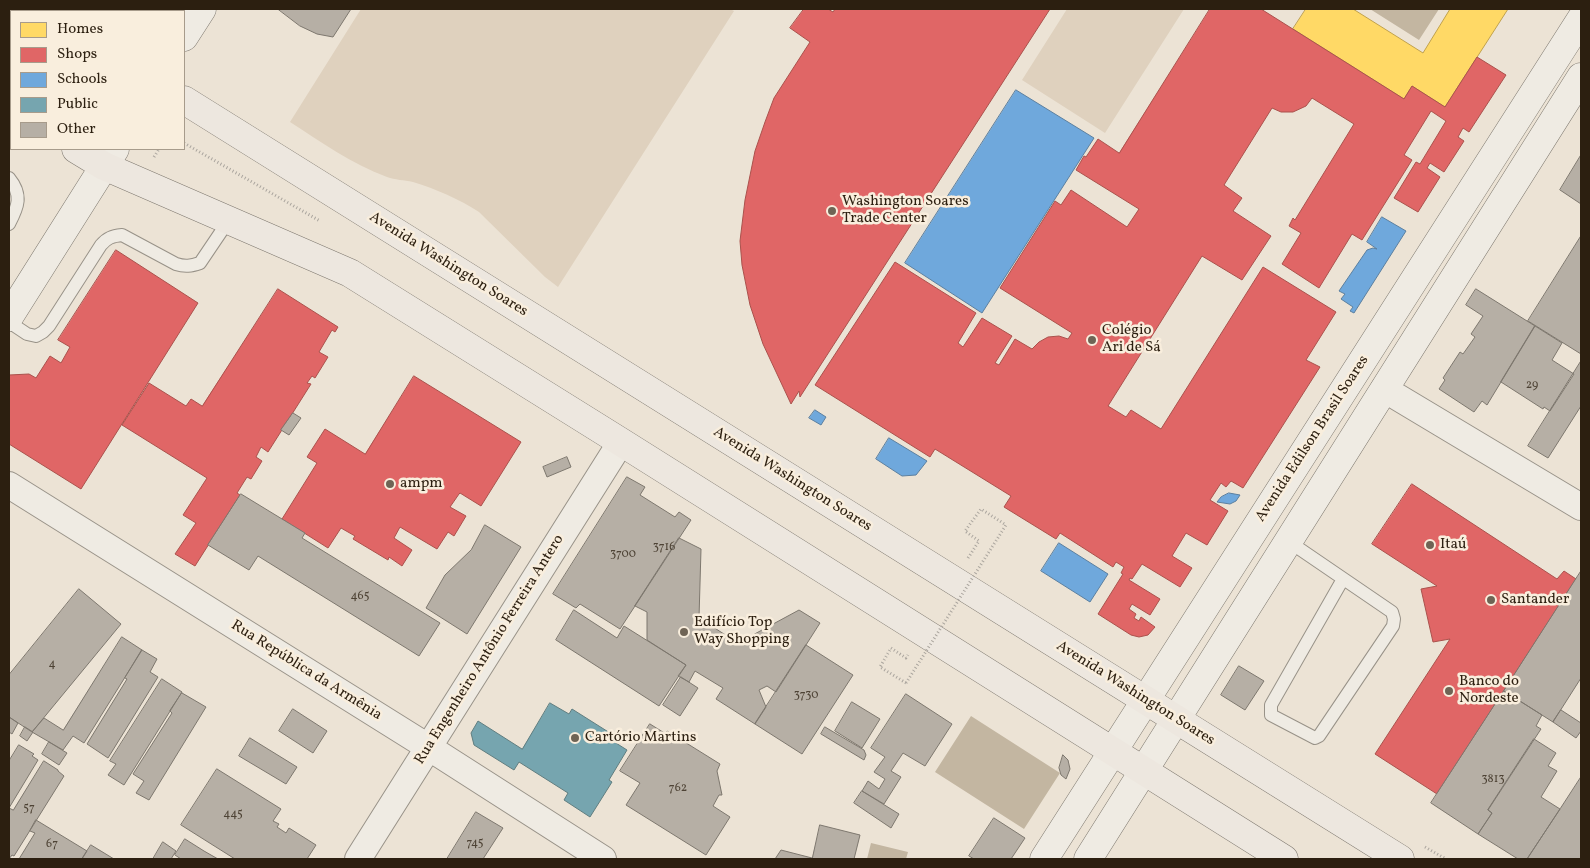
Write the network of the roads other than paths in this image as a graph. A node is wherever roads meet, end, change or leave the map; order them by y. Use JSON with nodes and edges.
{"nodes":[{"id":1,"x":202,"y":9,"type":"edge"},
{"id":2,"x":185,"y":35,"type":"edge"},
{"id":3,"x":1577,"y":35,"type":"edge"},
{"id":4,"x":1581,"y":77,"type":"edge"},
{"id":5,"x":185,"y":101,"type":"edge"},
{"id":6,"x":80,"y":150,"type":"edge"},
{"id":7,"x":109,"y":157,"type":"edge"},
{"id":8,"x":9,"y":178,"type":"edge"},
{"id":9,"x":229,"y":220,"type":"junction"},
{"id":10,"x":9,"y":224,"type":"edge"},
{"id":11,"x":9,"y":317,"type":"edge"},
{"id":12,"x":9,"y":322,"type":"edge"},
{"id":13,"x":1384,"y":389,"type":"junction"},
{"id":14,"x":622,"y":442,"type":"junction"},
{"id":15,"x":9,"y":485,"type":"edge"},
{"id":16,"x":1581,"y":507,"type":"edge"},
{"id":17,"x":1288,"y":541,"type":"junction"},
{"id":18,"x":1344,"y":579,"type":"junction"},
{"id":19,"x":1145,"y":701,"type":"junction"},
{"id":20,"x":1176,"y":720,"type":"junction"},
{"id":21,"x":428,"y":747,"type":"junction"},
{"id":22,"x":1112,"y":752,"type":"junction"},
{"id":23,"x":1144,"y":771,"type":"junction"},
{"id":24,"x":358,"y":859,"type":"edge"},
{"id":25,"x":602,"y":859,"type":"edge"},
{"id":26,"x":1044,"y":859,"type":"edge"},
{"id":27,"x":1088,"y":859,"type":"edge"},
{"id":28,"x":1284,"y":859,"type":"edge"},
{"id":29,"x":1400,"y":859,"type":"edge"}],
"edges":[{"from":1,"to":2,"type":"main road"},
{"from":3,"to":19,"type":"main road","name":"Avenida Edilson Brasil Soares"},
{"from":4,"to":13,"type":"main road"},
{"from":5,"to":19,"type":"highway","name":"Avenida Washington Soares"},
{"from":6,"to":7,"type":"highway"},
{"from":7,"to":9,"type":"highway"},
{"from":7,"to":11,"type":"main road"},
{"from":8,"to":10,"type":"lane"},
{"from":9,"to":12,"type":"lane"},
{"from":9,"to":14,"type":"highway"},
{"from":13,"to":16,"type":"street"},
{"from":13,"to":17,"type":"main road"},
{"from":14,"to":21,"type":"street","name":"Rua Engenheiro Antônio Ferreira Antero"},
{"from":14,"to":22,"type":"highway"},
{"from":15,"to":21,"type":"street","name":"Rua República da Armênia"},
{"from":17,"to":18,"type":"lane"},
{"from":17,"to":20,"type":"main road"},
{"from":18,"to":18,"type":"lane"},
{"from":19,"to":20,"type":"highway","name":"Avenida Washington Soares"},
{"from":19,"to":22,"type":"main road","name":"Avenida Edilson Brasil Soares"},
{"from":20,"to":23,"type":"main road"},
{"from":20,"to":29,"type":"highway","name":"Avenida Washington Soares"},
{"from":21,"to":24,"type":"street","name":"Rua Engenheiro Antônio Ferreira Antero"},
{"from":21,"to":25,"type":"street","name":"Rua República da Armênia"},
{"from":22,"to":23,"type":"highway"},
{"from":22,"to":26,"type":"main road","name":"Avenida Edilson Brasil Soares"},
{"from":23,"to":27,"type":"main road"},
{"from":23,"to":28,"type":"highway"}]}
